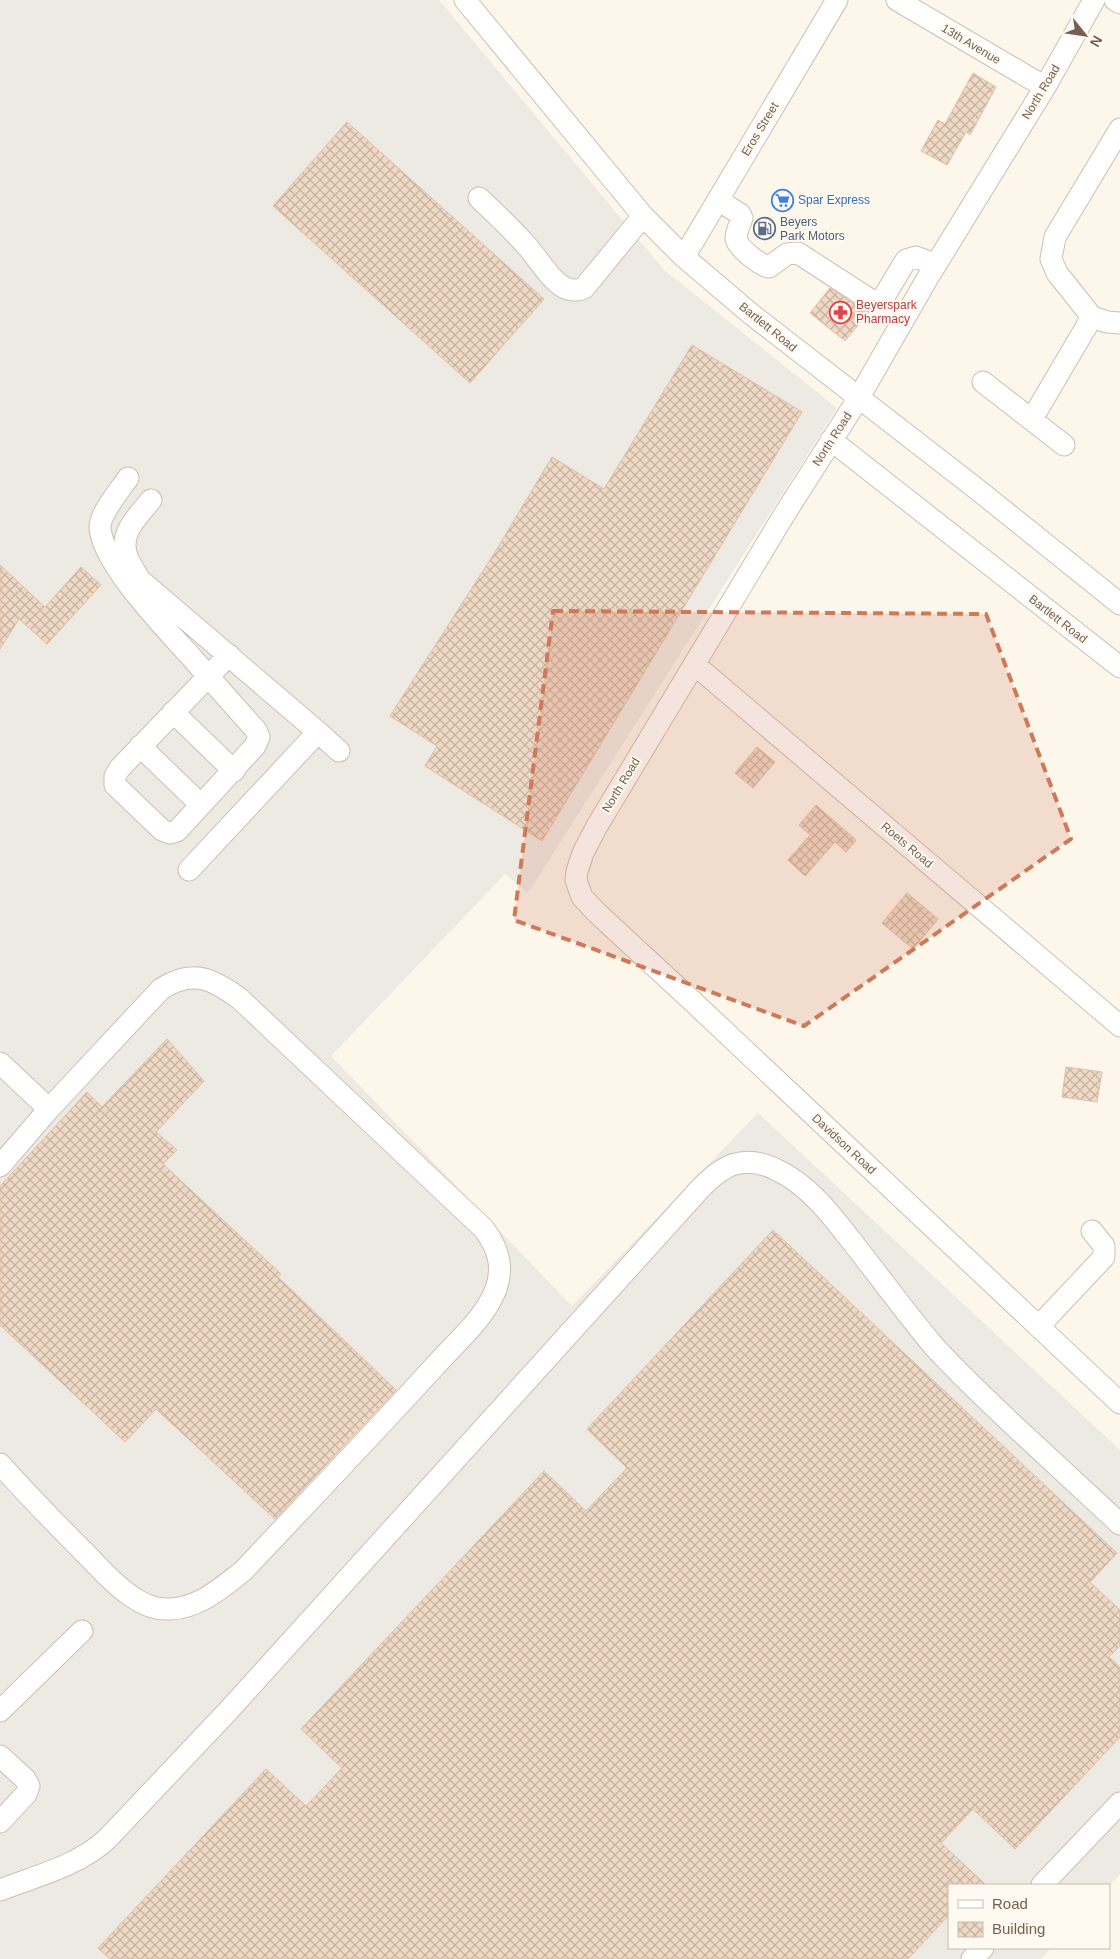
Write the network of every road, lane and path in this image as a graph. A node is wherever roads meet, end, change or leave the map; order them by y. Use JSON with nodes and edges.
{"nodes":[{"id":1,"x":465,"y":0,"type":"edge"},
{"id":2,"x":837,"y":0,"type":"edge"},
{"id":3,"x":897,"y":0,"type":"edge"},
{"id":4,"x":1094,"y":0,"type":"edge"},
{"id":5,"x":1114,"y":0,"type":"edge"},
{"id":6,"x":1120,"y":3,"type":"edge"},
{"id":7,"x":1045,"y":87,"type":"junction"},
{"id":8,"x":1120,"y":129,"type":"edge"},
{"id":9,"x":479,"y":198,"type":"dead end"},
{"id":10,"x":718,"y":200,"type":"junction"},
{"id":11,"x":643,"y":216,"type":"junction"},
{"id":12,"x":684,"y":257,"type":"junction"},
{"id":13,"x":936,"y":265,"type":"junction"},
{"id":14,"x":879,"y":305,"type":"junction"},
{"id":15,"x":1092,"y":318,"type":"junction"},
{"id":16,"x":903,"y":321,"type":"junction"},
{"id":17,"x":1120,"y":323,"type":"edge"},
{"id":18,"x":983,"y":382,"type":"dead end"},
{"id":19,"x":858,"y":399,"type":"junction"},
{"id":20,"x":1032,"y":419,"type":"junction"},
{"id":21,"x":831,"y":440,"type":"junction"},
{"id":22,"x":1064,"y":445,"type":"dead end"},
{"id":23,"x":128,"y":478,"type":"dead end"},
{"id":24,"x":151,"y":500,"type":"dead end"},
{"id":25,"x":1120,"y":604,"type":"edge"},
{"id":26,"x":229,"y":655,"type":"junction"},
{"id":27,"x":694,"y":664,"type":"junction"},
{"id":28,"x":1120,"y":667,"type":"edge"},
{"id":29,"x":208,"y":677,"type":"junction"},
{"id":30,"x":173,"y":712,"type":"junction"},
{"id":31,"x":318,"y":732,"type":"junction"},
{"id":32,"x":140,"y":746,"type":"junction"},
{"id":33,"x":338,"y":751,"type":"dead end"},
{"id":34,"x":234,"y":771,"type":"junction"},
{"id":35,"x":202,"y":805,"type":"junction"},
{"id":36,"x":189,"y":870,"type":"dead end"},
{"id":37,"x":576,"y":880,"type":"joint"},
{"id":38,"x":1120,"y":1026,"type":"edge"},
{"id":39,"x":0,"y":1063,"type":"edge"},
{"id":40,"x":49,"y":1110,"type":"junction"},
{"id":41,"x":0,"y":1166,"type":"edge"},
{"id":42,"x":1092,"y":1230,"type":"dead end"},
{"id":43,"x":1038,"y":1326,"type":"junction"},
{"id":44,"x":1120,"y":1403,"type":"edge"},
{"id":45,"x":0,"y":1464,"type":"edge"},
{"id":46,"x":1120,"y":1524,"type":"edge"},
{"id":47,"x":82,"y":1631,"type":"dead end"},
{"id":48,"x":0,"y":1711,"type":"edge"},
{"id":49,"x":0,"y":1756,"type":"edge"},
{"id":50,"x":1120,"y":1803,"type":"edge"},
{"id":51,"x":1,"y":1819,"type":"edge"},
{"id":52,"x":1043,"y":1884,"type":"edge"},
{"id":53,"x":0,"y":1890,"type":"edge"},
{"id":54,"x":981,"y":1949,"type":"edge"},
{"id":55,"x":972,"y":1959,"type":"edge"}],
"edges":[{"from":1,"to":11,"type":"street","name":"Bartlett Road"},
{"from":2,"to":10,"type":"street","name":"Eros Street"},
{"from":3,"to":7,"type":"street","name":"13th Avenue"},
{"from":4,"to":7,"type":"street","name":"North Road"},
{"from":5,"to":6,"type":"street"},
{"from":7,"to":13,"type":"street","name":"North Road"},
{"from":8,"to":15,"type":"street"},
{"from":9,"to":11,"type":"street"},
{"from":10,"to":12,"type":"street","name":"Eros Street"},
{"from":10,"to":14,"type":"street"},
{"from":11,"to":12,"type":"street","name":"Bartlett Road"},
{"from":12,"to":19,"type":"street","name":"Bartlett Road"},
{"from":13,"to":14,"type":"street"},
{"from":13,"to":16,"type":"street","name":"North Road"},
{"from":14,"to":16,"type":"street"},
{"from":15,"to":17,"type":"street"},
{"from":15,"to":20,"type":"street"},
{"from":16,"to":19,"type":"street","name":"North Road"},
{"from":18,"to":20,"type":"street"},
{"from":19,"to":21,"type":"street","name":"North Road"},
{"from":19,"to":25,"type":"street","name":"Bartlett Road"},
{"from":20,"to":22,"type":"street"},
{"from":21,"to":27,"type":"street","name":"North Road"},
{"from":21,"to":28,"type":"street","name":"Bartlett Road"},
{"from":23,"to":29,"type":"street"},
{"from":24,"to":26,"type":"street"},
{"from":26,"to":29,"type":"street"},
{"from":26,"to":31,"type":"street"},
{"from":27,"to":37,"type":"street","name":"North Road"},
{"from":27,"to":38,"type":"street","name":"Roets Road"},
{"from":29,"to":30,"type":"street"},
{"from":29,"to":34,"type":"street"},
{"from":30,"to":32,"type":"street"},
{"from":30,"to":34,"type":"street"},
{"from":31,"to":33,"type":"street"},
{"from":31,"to":36,"type":"street"},
{"from":32,"to":35,"type":"street"},
{"from":32,"to":35,"type":"street"},
{"from":34,"to":35,"type":"street"},
{"from":37,"to":43,"type":"street","name":"Davidson Road"},
{"from":39,"to":40,"type":"street"},
{"from":40,"to":41,"type":"street"},
{"from":40,"to":45,"type":"street"},
{"from":42,"to":43,"type":"street"},
{"from":43,"to":44,"type":"street","name":"Davidson Road"},
{"from":46,"to":53,"type":"street"},
{"from":47,"to":48,"type":"street"},
{"from":49,"to":51,"type":"street"},
{"from":50,"to":52,"type":"street"},
{"from":54,"to":55,"type":"street"}]}
